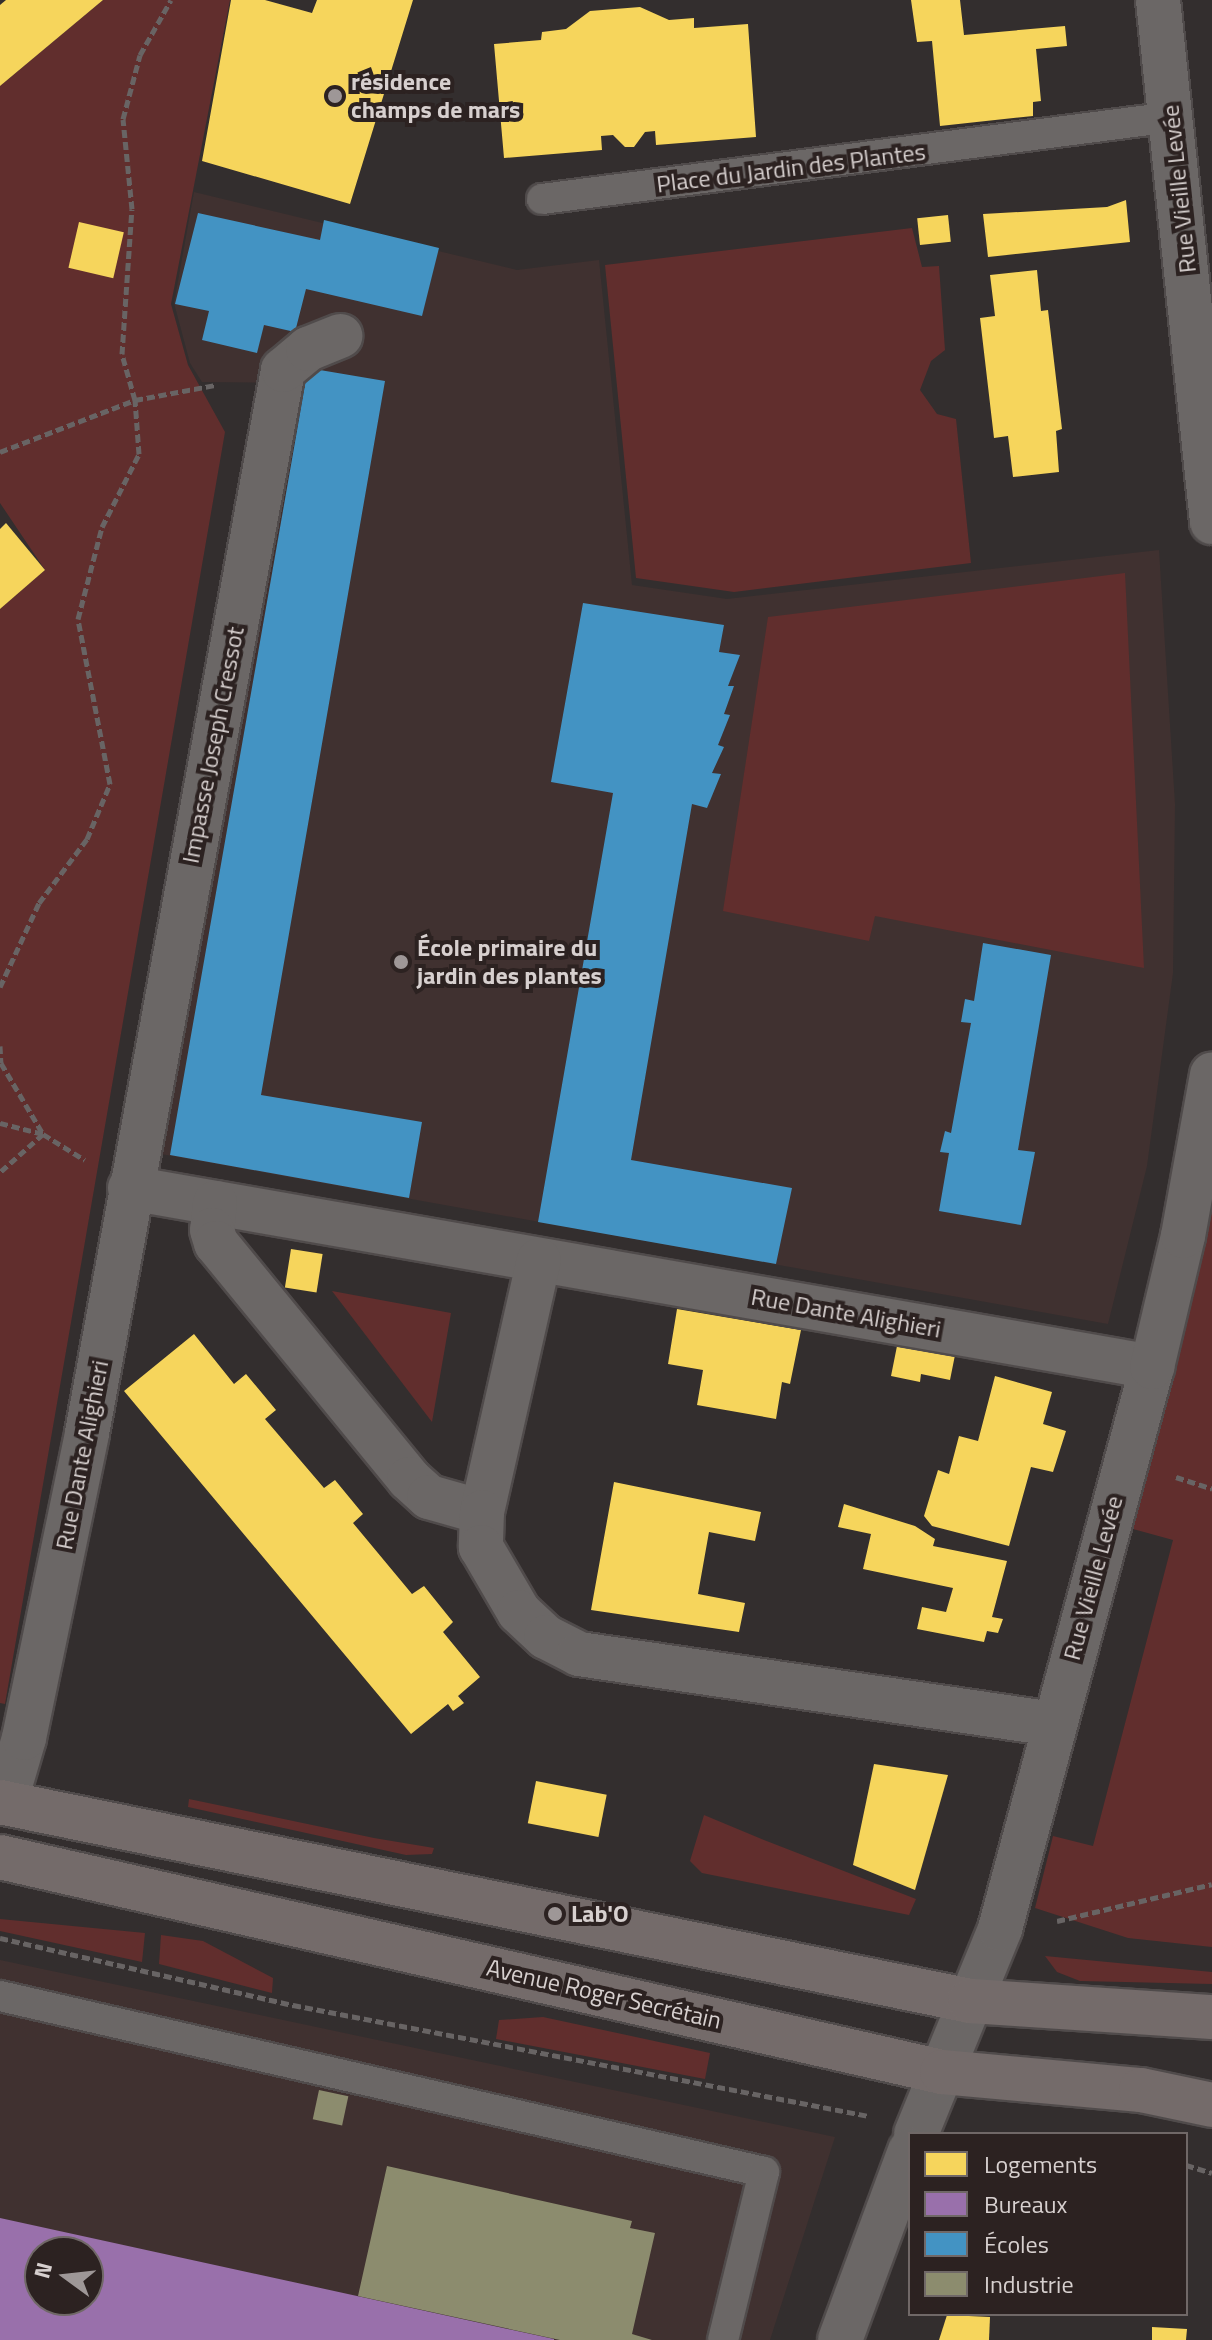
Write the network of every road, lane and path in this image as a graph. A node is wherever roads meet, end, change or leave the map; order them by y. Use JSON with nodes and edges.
{"nodes":[{"id":1,"x":171,"y":0,"type":"edge"},
{"id":2,"x":1158,"y":0,"type":"edge"},
{"id":3,"x":1172,"y":117,"type":"junction"},
{"id":4,"x":542,"y":199,"type":"dead end"},
{"id":5,"x":341,"y":336,"type":"dead end"},
{"id":6,"x":215,"y":385,"type":"dead end"},
{"id":7,"x":135,"y":400,"type":"junction"},
{"id":8,"x":0,"y":452,"type":"edge"},
{"id":9,"x":1212,"y":522,"type":"edge"},
{"id":10,"x":0,"y":987,"type":"edge"},
{"id":11,"x":0,"y":1046,"type":"edge"},
{"id":12,"x":1212,"y":1075,"type":"edge"},
{"id":13,"x":0,"y":1123,"type":"edge"},
{"id":14,"x":43,"y":1134,"type":"junction"},
{"id":15,"x":89,"y":1163,"type":"dead end"},
{"id":16,"x":0,"y":1172,"type":"edge"},
{"id":17,"x":130,"y":1188,"type":"junction"},
{"id":18,"x":215,"y":1203,"type":"junction"},
{"id":19,"x":539,"y":1260,"type":"junction"},
{"id":20,"x":1152,"y":1367,"type":"junction"},
{"id":21,"x":1173,"y":1476,"type":"dead end"},
{"id":22,"x":1212,"y":1489,"type":"edge"},
{"id":23,"x":482,"y":1512,"type":"junction"},
{"id":24,"x":1053,"y":1724,"type":"junction"},
{"id":25,"x":2,"y":1803,"type":"edge"},
{"id":26,"x":0,"y":1857,"type":"edge"},
{"id":27,"x":0,"y":1870,"type":"edge"},
{"id":28,"x":73,"y":1873,"type":"junction"},
{"id":29,"x":1212,"y":1884,"type":"edge"},
{"id":30,"x":1048,"y":1924,"type":"dead end"},
{"id":31,"x":0,"y":1938,"type":"edge"},
{"id":32,"x":0,"y":1996,"type":"edge"},
{"id":33,"x":970,"y":2001,"type":"junction"},
{"id":34,"x":1212,"y":2017,"type":"edge"},
{"id":35,"x":942,"y":2072,"type":"junction"},
{"id":36,"x":1212,"y":2105,"type":"edge"},
{"id":37,"x":917,"y":2132,"type":"edge"},
{"id":38,"x":908,"y":2136,"type":"edge"},
{"id":39,"x":908,"y":2154,"type":"edge"},
{"id":40,"x":1188,"y":2166,"type":"edge"},
{"id":41,"x":1212,"y":2173,"type":"edge"},
{"id":42,"x":723,"y":2340,"type":"edge"},
{"id":43,"x":840,"y":2340,"type":"edge"}],
"edges":[{"from":1,"to":7,"type":"path"},
{"from":2,"to":3,"type":"street","name":"Rue Vieille Levée"},
{"from":3,"to":4,"type":"lane","name":"Place du Jardin des Plantes"},
{"from":3,"to":9,"type":"street","name":"Rue Vieille Levée"},
{"from":5,"to":17,"type":"street","name":"Impasse Joseph Cressot"},
{"from":6,"to":7,"type":"path"},
{"from":7,"to":8,"type":"path"},
{"from":7,"to":10,"type":"path"},
{"from":11,"to":14,"type":"path"},
{"from":12,"to":20,"type":"street","name":"Rue Vieille Levée"},
{"from":13,"to":14,"type":"path"},
{"from":14,"to":15,"type":"path"},
{"from":14,"to":16,"type":"path"},
{"from":17,"to":18,"type":"street","name":"Rue Dante Alighieri"},
{"from":17,"to":25,"type":"street","name":"Rue Dante Alighieri"},
{"from":18,"to":19,"type":"street","name":"Rue Dante Alighieri"},
{"from":18,"to":23,"type":"street"},
{"from":19,"to":20,"type":"street","name":"Rue Dante Alighieri"},
{"from":19,"to":23,"type":"street"},
{"from":20,"to":24,"type":"street","name":"Rue Vieille Levée"},
{"from":21,"to":22,"type":"path"},
{"from":23,"to":24,"type":"street"},
{"from":24,"to":33,"type":"street","name":"Rue Vieille Levée"},
{"from":25,"to":33,"type":"main road"},
{"from":26,"to":28,"type":"main road","name":"Avenue Roger Secrétain"},
{"from":27,"to":28,"type":"main road"},
{"from":28,"to":35,"type":"main road","name":"Avenue Roger Secrétain"},
{"from":29,"to":30,"type":"path"},
{"from":31,"to":38,"type":"path"},
{"from":32,"to":42,"type":"lane"},
{"from":33,"to":34,"type":"main road"},
{"from":33,"to":35,"type":"street","name":"Rue Vieille Levée"},
{"from":35,"to":36,"type":"main road","name":"Avenue Roger Secrétain"},
{"from":35,"to":37,"type":"street","name":"Rue Vieille Levée"},
{"from":39,"to":43,"type":"street","name":"Rue Vieille Levée"},
{"from":40,"to":41,"type":"path"}]}
